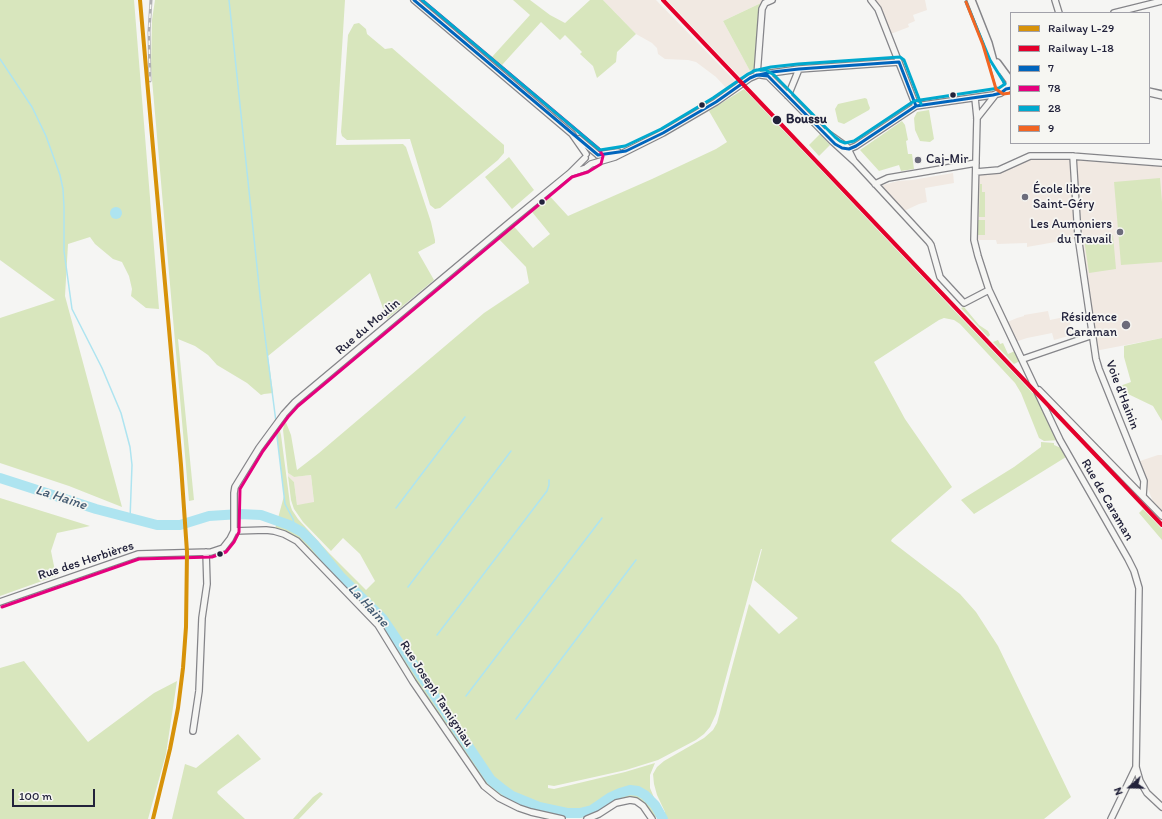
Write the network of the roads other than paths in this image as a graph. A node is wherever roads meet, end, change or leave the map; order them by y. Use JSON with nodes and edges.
{"nodes":[{"id":1,"x":414,"y":0,"type":"edge"},
{"id":2,"x":772,"y":0,"type":"edge"},
{"id":3,"x":871,"y":0,"type":"edge"},
{"id":4,"x":971,"y":0,"type":"edge"},
{"id":5,"x":1055,"y":0,"type":"edge"},
{"id":6,"x":1162,"y":1,"type":"edge"},
{"id":7,"x":1059,"y":12,"type":"edge"},
{"id":8,"x":1118,"y":12,"type":"edge"},
{"id":9,"x":899,"y":62,"type":"junction"},
{"id":10,"x":799,"y":69,"type":"junction"},
{"id":11,"x":757,"y":75,"type":"junction"},
{"id":12,"x":1007,"y":84,"type":"edge"},
{"id":13,"x":1150,"y":92,"type":"edge"},
{"id":14,"x":994,"y":95,"type":"junction"},
{"id":15,"x":1162,"y":95,"type":"edge"},
{"id":16,"x":788,"y":96,"type":"junction"},
{"id":17,"x":974,"y":98,"type":"junction"},
{"id":18,"x":916,"y":106,"type":"junction"},
{"id":19,"x":976,"y":118,"type":"junction"},
{"id":20,"x":820,"y":129,"type":"junction"},
{"id":21,"x":838,"y":146,"type":"junction"},
{"id":22,"x":852,"y":149,"type":"junction"},
{"id":23,"x":626,"y":150,"type":"junction"},
{"id":24,"x":587,"y":154,"type":"junction"},
{"id":25,"x":598,"y":155,"type":"junction"},
{"id":26,"x":1073,"y":156,"type":"junction"},
{"id":27,"x":855,"y":162,"type":"junction"},
{"id":28,"x":593,"y":163,"type":"junction"},
{"id":29,"x":976,"y":163,"type":"junction"},
{"id":30,"x":1162,"y":163,"type":"edge"},
{"id":31,"x":976,"y":172,"type":"junction"},
{"id":32,"x":570,"y":173,"type":"junction"},
{"id":33,"x":875,"y":184,"type":"junction"},
{"id":34,"x":989,"y":290,"type":"junction"},
{"id":35,"x":1093,"y":336,"type":"junction"},
{"id":36,"x":1023,"y":360,"type":"junction"},
{"id":37,"x":1035,"y":385,"type":"junction"},
{"id":38,"x":1143,"y":496,"type":"junction"},
{"id":39,"x":1162,"y":516,"type":"edge"},
{"id":40,"x":234,"y":531,"type":"junction"},
{"id":41,"x":206,"y":552,"type":"junction"},
{"id":42,"x":0,"y":602,"type":"edge"},
{"id":43,"x":193,"y":731,"type":"dead end"},
{"id":44,"x":1136,"y":767,"type":"junction"},
{"id":45,"x":1162,"y":807,"type":"edge"},
{"id":46,"x":562,"y":819,"type":"edge"},
{"id":47,"x":587,"y":819,"type":"edge"},
{"id":48,"x":652,"y":819,"type":"edge"},
{"id":49,"x":1111,"y":819,"type":"edge"}],
"edges":[{"from":1,"to":24,"type":"street"},
{"from":2,"to":11,"type":"street"},
{"from":3,"to":9,"type":"street"},
{"from":4,"to":12,"type":"main road"},
{"from":5,"to":7,"type":"street"},
{"from":6,"to":8,"type":"street"},
{"from":9,"to":10,"type":"street","name":"Rue du Moulin"},
{"from":9,"to":18,"type":"street"},
{"from":10,"to":11,"type":"street","name":"Rue du Moulin"},
{"from":10,"to":16,"type":"street"},
{"from":11,"to":16,"type":"street"},
{"from":11,"to":23,"type":"street","name":"Rue du Moulin"},
{"from":12,"to":14,"type":"street"},
{"from":13,"to":15,"type":"main road"},
{"from":14,"to":17,"type":"street"},
{"from":14,"to":19,"type":"street"},
{"from":16,"to":20,"type":"street"},
{"from":17,"to":18,"type":"street"},
{"from":17,"to":19,"type":"street","name":"Rue de Caraman"},
{"from":18,"to":22,"type":"street"},
{"from":19,"to":29,"type":"street","name":"Rue de Caraman"},
{"from":20,"to":21,"type":"street"},
{"from":20,"to":22,"type":"street"},
{"from":21,"to":22,"type":"street"},
{"from":21,"to":27,"type":"street"},
{"from":22,"to":27,"type":"street"},
{"from":23,"to":25,"type":"street","name":"Rue du Moulin"},
{"from":23,"to":28,"type":"street","name":"Rue du Moulin"},
{"from":24,"to":25,"type":"street"},
{"from":24,"to":28,"type":"street"},
{"from":24,"to":32,"type":"street","name":"Rue du Moulin"},
{"from":25,"to":28,"type":"street"},
{"from":26,"to":30,"type":"street"},
{"from":26,"to":31,"type":"street"},
{"from":26,"to":35,"type":"street","name":"Voie d'Hainin"},
{"from":27,"to":33,"type":"street"},
{"from":28,"to":32,"type":"street","name":"Rue du Moulin"},
{"from":29,"to":31,"type":"street","name":"Rue de Caraman"},
{"from":29,"to":33,"type":"street"},
{"from":31,"to":34,"type":"street","name":"Rue de Caraman"},
{"from":32,"to":40,"type":"street","name":"Rue du Moulin"},
{"from":33,"to":34,"type":"street"},
{"from":34,"to":36,"type":"street","name":"Rue de Caraman"},
{"from":35,"to":36,"type":"street"},
{"from":35,"to":38,"type":"street","name":"Voie d'Hainin"},
{"from":36,"to":37,"type":"street","name":"Rue de Caraman"},
{"from":37,"to":38,"type":"street"},
{"from":37,"to":44,"type":"street","name":"Rue de Caraman"},
{"from":38,"to":39,"type":"street"},
{"from":40,"to":41,"type":"street"},
{"from":40,"to":46,"type":"street","name":"Rue Joseph Tamigniau"},
{"from":41,"to":42,"type":"street","name":"Rue des Herbières"},
{"from":41,"to":43,"type":"street"},
{"from":44,"to":45,"type":"street","name":"Rue de Caraman"},
{"from":44,"to":49,"type":"street"},
{"from":47,"to":48,"type":"street"}]}
